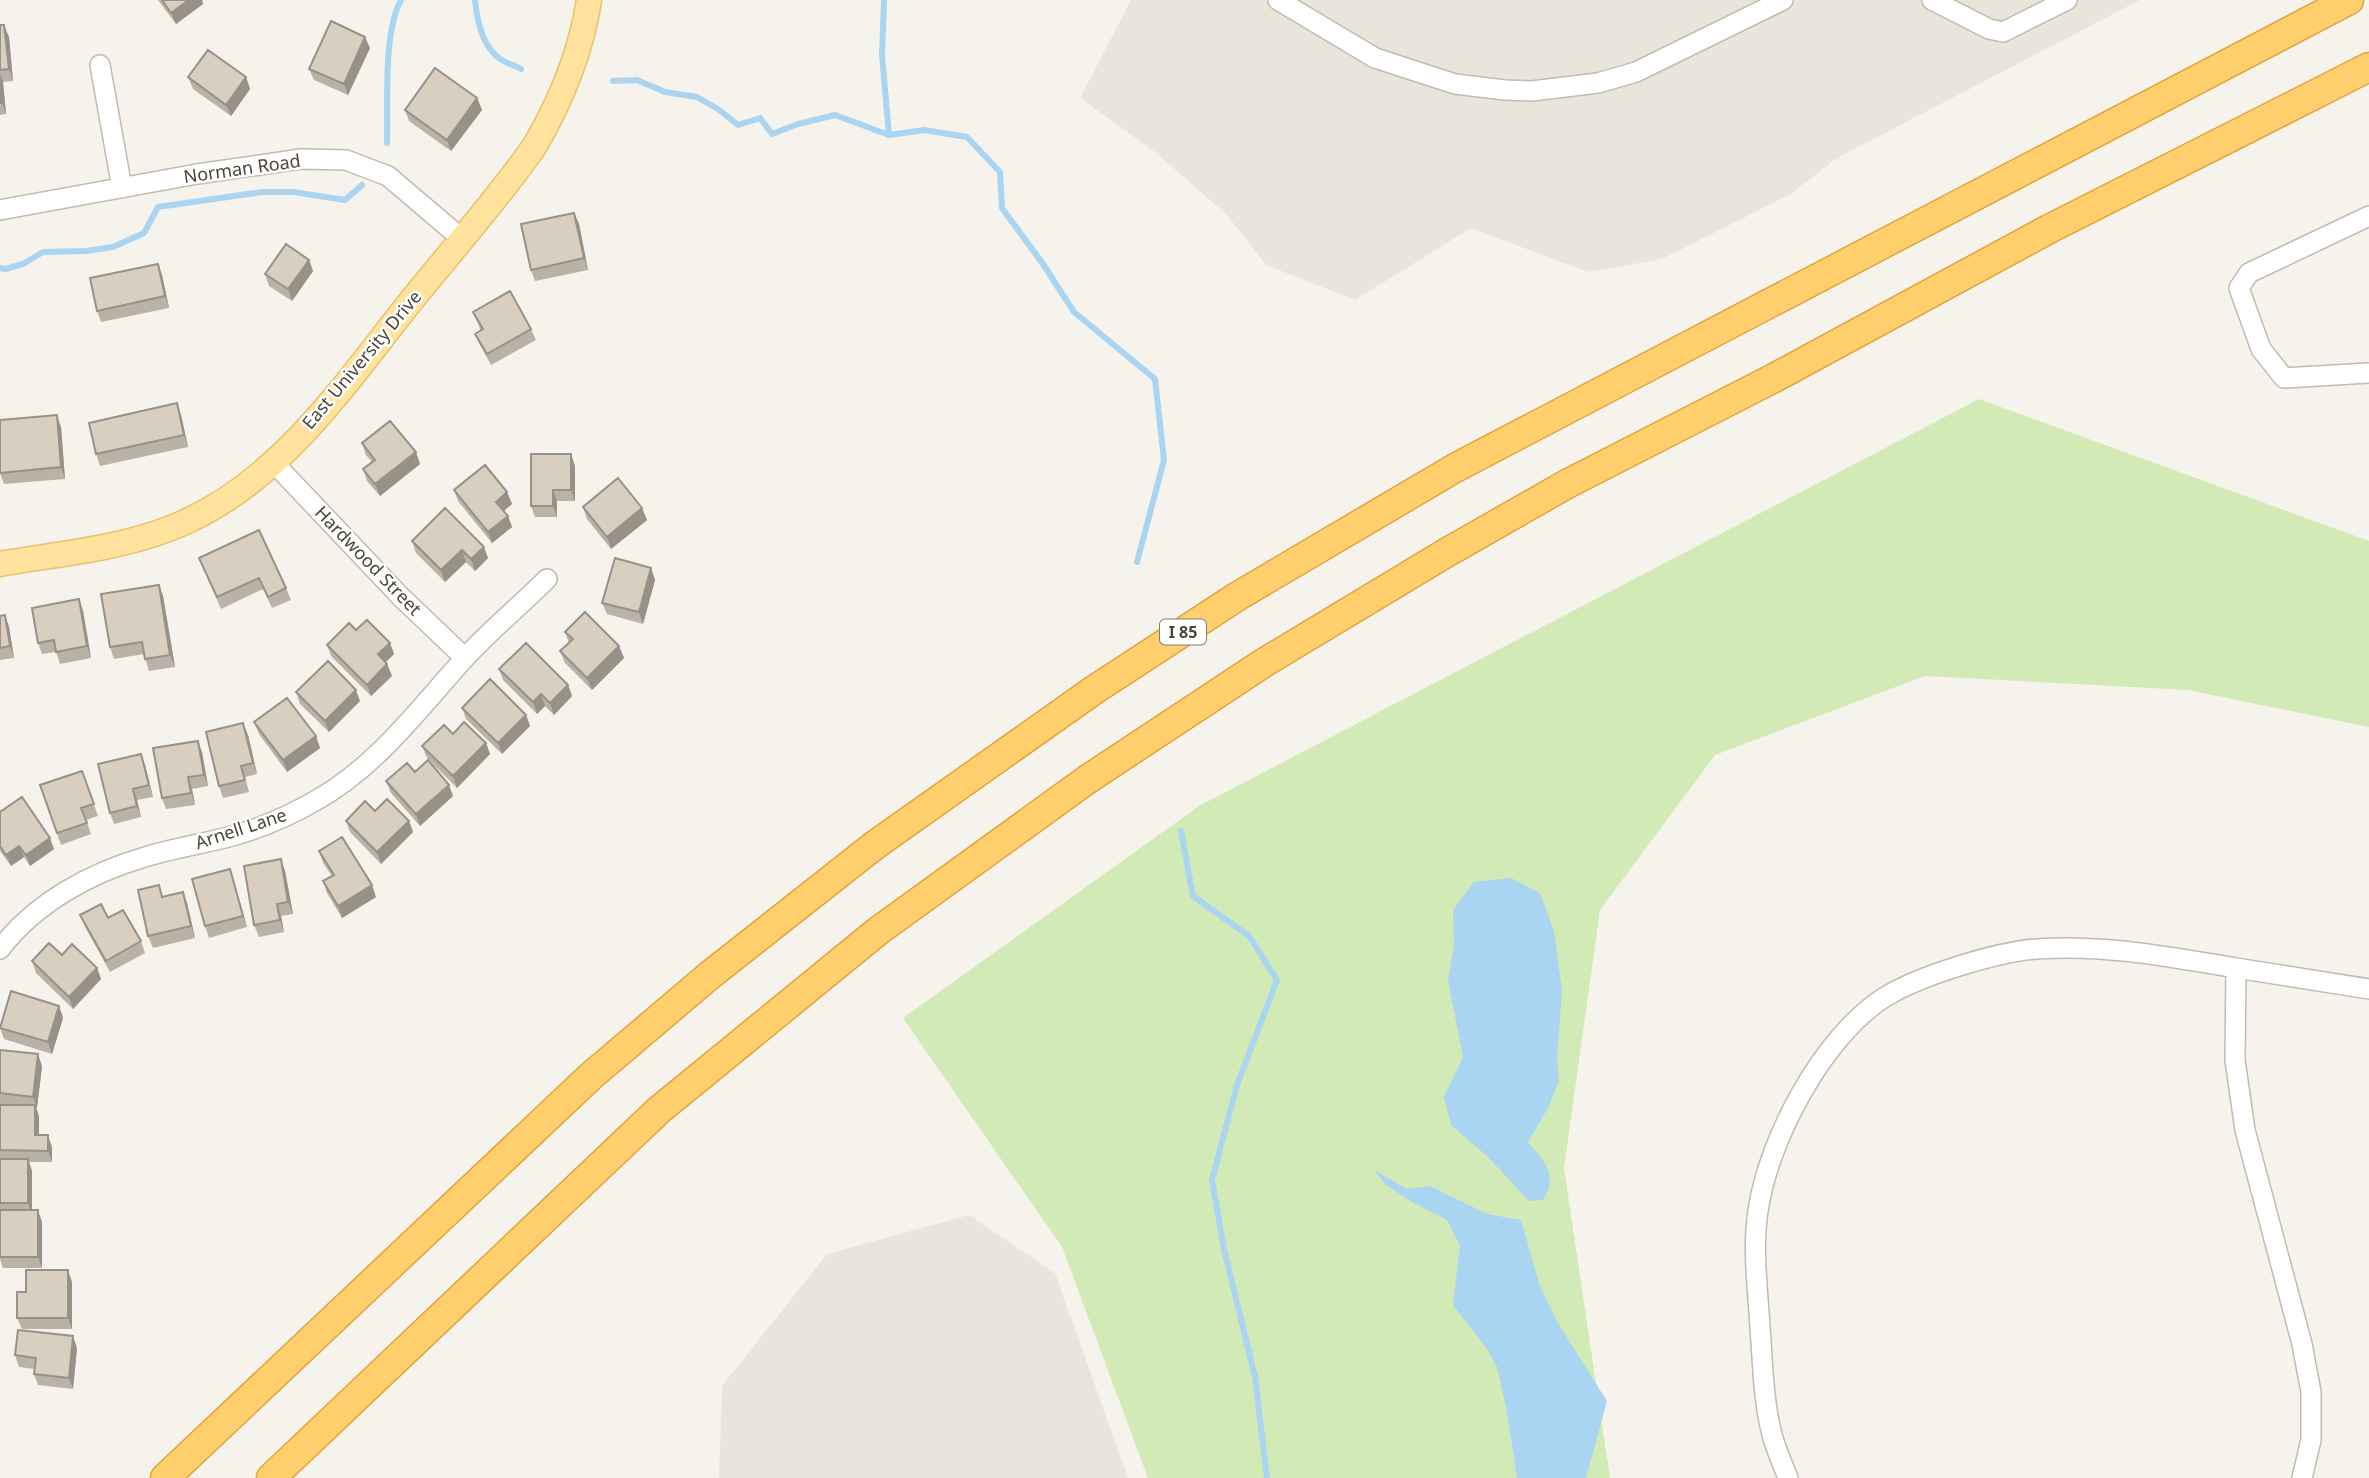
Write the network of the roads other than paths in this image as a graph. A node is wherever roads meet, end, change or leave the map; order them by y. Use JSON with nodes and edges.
{"nodes":[{"id":1,"x":589,"y":0,"type":"edge"},
{"id":2,"x":1278,"y":0,"type":"edge"},
{"id":3,"x":1783,"y":0,"type":"edge"},
{"id":4,"x":1932,"y":0,"type":"edge"},
{"id":5,"x":2067,"y":0,"type":"edge"},
{"id":6,"x":2349,"y":0,"type":"edge"},
{"id":7,"x":100,"y":65,"type":"dead end"},
{"id":8,"x":2369,"y":67,"type":"edge"},
{"id":9,"x":122,"y":188,"type":"junction"},
{"id":10,"x":0,"y":209,"type":"edge"},
{"id":11,"x":2369,"y":216,"type":"edge"},
{"id":12,"x":461,"y":239,"type":"junction"},
{"id":13,"x":2369,"y":373,"type":"edge"},
{"id":14,"x":274,"y":463,"type":"junction"},
{"id":15,"x":0,"y":564,"type":"edge"},
{"id":16,"x":547,"y":579,"type":"dead end"},
{"id":17,"x":465,"y":658,"type":"junction"},
{"id":18,"x":0,"y":949,"type":"edge"},
{"id":19,"x":2236,"y":968,"type":"junction"},
{"id":20,"x":2369,"y":989,"type":"edge"},
{"id":21,"x":165,"y":1478,"type":"edge"},
{"id":22,"x":271,"y":1478,"type":"edge"},
{"id":23,"x":1788,"y":1478,"type":"edge"},
{"id":24,"x":2302,"y":1478,"type":"edge"}],
"edges":[{"from":1,"to":12,"type":"main road","name":"East University Drive"},
{"from":2,"to":3,"type":"street"},
{"from":4,"to":5,"type":"street"},
{"from":6,"to":21,"type":"highway","number":"I 85"},
{"from":7,"to":9,"type":"street"},
{"from":8,"to":22,"type":"highway"},
{"from":9,"to":10,"type":"street","name":"Norman Road"},
{"from":9,"to":12,"type":"street","name":"Norman Road"},
{"from":11,"to":13,"type":"street"},
{"from":12,"to":14,"type":"main road","name":"East University Drive"},
{"from":14,"to":15,"type":"main road","name":"East University Drive"},
{"from":14,"to":17,"type":"street","name":"Hardwood Street"},
{"from":16,"to":17,"type":"street","name":"Arnell Lane"},
{"from":17,"to":18,"type":"street","name":"Arnell Lane"},
{"from":19,"to":20,"type":"street"},
{"from":19,"to":23,"type":"street"},
{"from":19,"to":24,"type":"street"}]}
